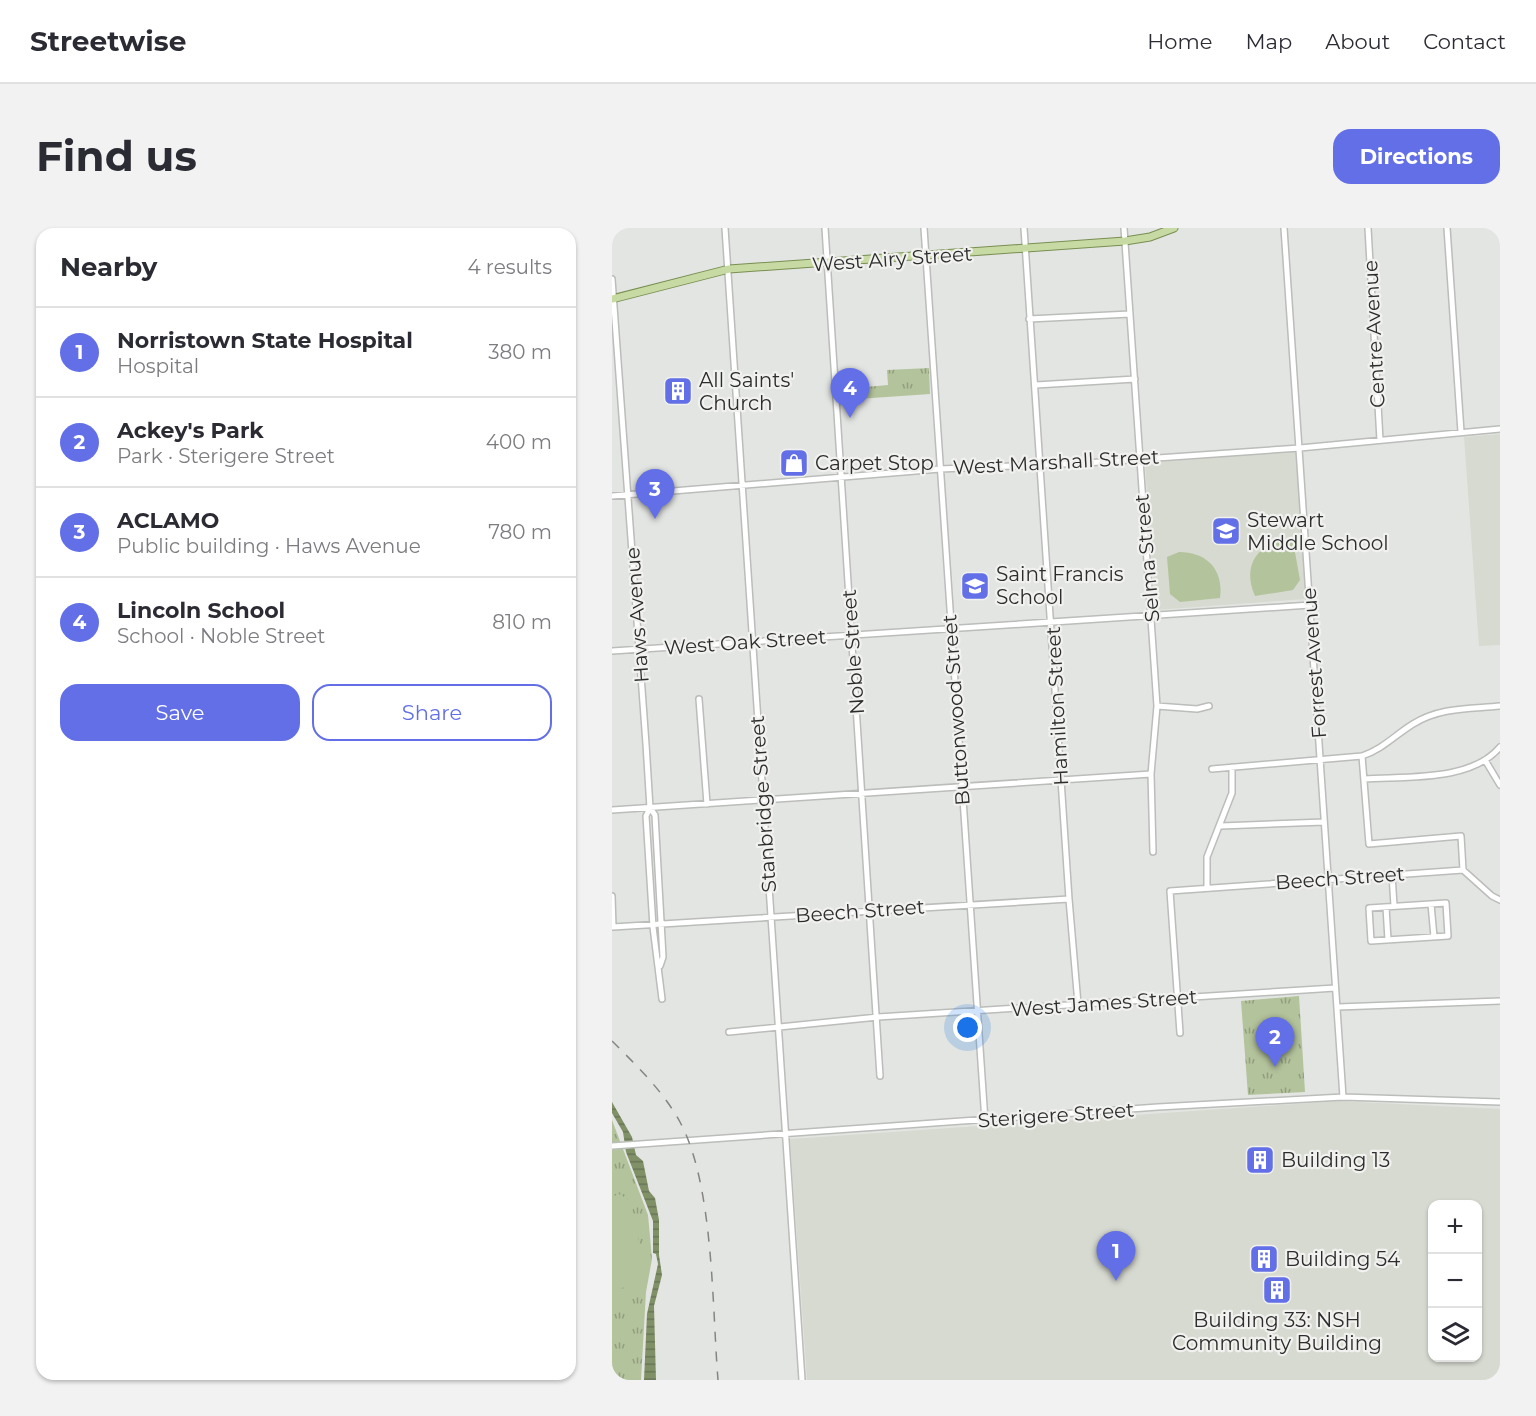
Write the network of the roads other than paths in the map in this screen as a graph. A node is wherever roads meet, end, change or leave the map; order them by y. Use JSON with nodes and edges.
{"nodes":[{"id":1,"x":725,"y":228,"type":"edge"},
{"id":2,"x":825,"y":228,"type":"edge"},
{"id":3,"x":924,"y":228,"type":"edge"},
{"id":4,"x":1024,"y":228,"type":"edge"},
{"id":5,"x":1124,"y":228,"type":"edge"},
{"id":6,"x":1174,"y":228,"type":"edge"},
{"id":7,"x":1284,"y":228,"type":"edge"},
{"id":8,"x":1368,"y":228,"type":"edge"},
{"id":9,"x":1447,"y":228,"type":"edge"},
{"id":10,"x":1125,"y":241,"type":"junction"},
{"id":11,"x":1027,"y":249,"type":"junction"},
{"id":12,"x":927,"y":256,"type":"junction"},
{"id":13,"x":827,"y":264,"type":"junction"},
{"id":14,"x":729,"y":269,"type":"junction"},
{"id":15,"x":612,"y":279,"type":"edge"},
{"id":16,"x":613,"y":299,"type":"edge"},
{"id":17,"x":1130,"y":314,"type":"junction"},
{"id":18,"x":1029,"y":319,"type":"junction"},
{"id":19,"x":1135,"y":379,"type":"junction"},
{"id":20,"x":1036,"y":385,"type":"junction"},
{"id":21,"x":1500,"y":429,"type":"edge"},
{"id":22,"x":1461,"y":432,"type":"junction"},
{"id":23,"x":1380,"y":440,"type":"junction"},
{"id":24,"x":1300,"y":448,"type":"junction"},
{"id":25,"x":1139,"y":458,"type":"junction"},
{"id":26,"x":1040,"y":464,"type":"junction"},
{"id":27,"x":940,"y":469,"type":"junction"},
{"id":28,"x":840,"y":478,"type":"junction"},
{"id":29,"x":743,"y":487,"type":"junction"},
{"id":30,"x":629,"y":495,"type":"junction"},
{"id":31,"x":612,"y":496,"type":"edge"},
{"id":32,"x":1310,"y":605,"type":"junction"},
{"id":33,"x":1152,"y":614,"type":"junction"},
{"id":34,"x":1052,"y":621,"type":"junction"},
{"id":35,"x":950,"y":629,"type":"junction"},
{"id":36,"x":852,"y":635,"type":"junction"},
{"id":37,"x":753,"y":642,"type":"junction"},
{"id":38,"x":639,"y":650,"type":"junction"},
{"id":39,"x":612,"y":651,"type":"edge"},
{"id":40,"x":699,"y":699,"type":"dead end"},
{"id":41,"x":1157,"y":706,"type":"junction"},
{"id":42,"x":1209,"y":706,"type":"dead end"},
{"id":43,"x":1500,"y":706,"type":"edge"},
{"id":44,"x":1500,"y":747,"type":"edge"},
{"id":45,"x":1362,"y":756,"type":"junction"},
{"id":46,"x":1320,"y":760,"type":"junction"},
{"id":47,"x":1485,"y":760,"type":"junction"},
{"id":48,"x":1232,"y":767,"type":"junction"},
{"id":49,"x":1212,"y":769,"type":"dead end"},
{"id":50,"x":1151,"y":774,"type":"junction"},
{"id":51,"x":1061,"y":779,"type":"junction"},
{"id":52,"x":1364,"y":779,"type":"junction"},
{"id":53,"x":961,"y":785,"type":"junction"},
{"id":54,"x":1500,"y":785,"type":"edge"},
{"id":55,"x":864,"y":794,"type":"junction"},
{"id":56,"x":762,"y":800,"type":"junction"},
{"id":57,"x":707,"y":804,"type":"junction"},
{"id":58,"x":650,"y":807,"type":"junction"},
{"id":59,"x":612,"y":810,"type":"edge"},
{"id":60,"x":1324,"y":822,"type":"junction"},
{"id":61,"x":1221,"y":826,"type":"junction"},
{"id":62,"x":1153,"y":852,"type":"dead end"},
{"id":63,"x":649,"y":863,"type":"junction"},
{"id":64,"x":658,"y":863,"type":"junction"},
{"id":65,"x":1463,"y":870,"type":"junction"},
{"id":66,"x":1392,"y":874,"type":"junction"},
{"id":67,"x":1328,"y":879,"type":"junction"},
{"id":68,"x":1207,"y":887,"type":"junction"},
{"id":69,"x":612,"y":896,"type":"edge"},
{"id":70,"x":1069,"y":899,"type":"junction"},
{"id":71,"x":1500,"y":900,"type":"edge"},
{"id":72,"x":1431,"y":904,"type":"junction"},
{"id":73,"x":971,"y":905,"type":"junction"},
{"id":74,"x":1394,"y":906,"type":"junction"},
{"id":75,"x":1386,"y":907,"type":"junction"},
{"id":76,"x":870,"y":912,"type":"junction"},
{"id":77,"x":770,"y":918,"type":"junction"},
{"id":78,"x":662,"y":926,"type":"junction"},
{"id":79,"x":652,"y":927,"type":"junction"},
{"id":80,"x":1434,"y":937,"type":"junction"},
{"id":81,"x":1388,"y":940,"type":"junction"},
{"id":82,"x":660,"y":966,"type":"junction"},
{"id":83,"x":1335,"y":988,"type":"junction"},
{"id":84,"x":1176,"y":998,"type":"junction"},
{"id":85,"x":662,"y":999,"type":"dead end"},
{"id":86,"x":1500,"y":1001,"type":"edge"},
{"id":87,"x":1078,"y":1004,"type":"junction"},
{"id":88,"x":1338,"y":1007,"type":"junction"},
{"id":89,"x":977,"y":1011,"type":"junction"},
{"id":90,"x":878,"y":1017,"type":"junction"},
{"id":91,"x":778,"y":1026,"type":"junction"},
{"id":92,"x":729,"y":1032,"type":"dead end"},
{"id":93,"x":1180,"y":1033,"type":"dead end"},
{"id":94,"x":880,"y":1076,"type":"dead end"},
{"id":95,"x":1343,"y":1097,"type":"junction"},
{"id":96,"x":1500,"y":1102,"type":"edge"},
{"id":97,"x":985,"y":1121,"type":"junction"},
{"id":98,"x":785,"y":1132,"type":"junction"},
{"id":99,"x":612,"y":1146,"type":"edge"},
{"id":100,"x":802,"y":1380,"type":"edge"}],
"edges":[{"from":1,"to":14,"type":"street","name":"Stanbridge Street"},
{"from":2,"to":13,"type":"street","name":"Noble Street"},
{"from":3,"to":12,"type":"street","name":"Buttonwood Street"},
{"from":4,"to":11,"type":"street","name":"Hamilton Street"},
{"from":5,"to":10,"type":"street","name":"Selma Street"},
{"from":6,"to":10,"type":"main road","name":"West Airy Street"},
{"from":7,"to":24,"type":"street","name":"Forrest Avenue"},
{"from":8,"to":23,"type":"street","name":"Centre Avenue"},
{"from":9,"to":22,"type":"street"},
{"from":10,"to":11,"type":"main road","name":"West Airy Street"},
{"from":10,"to":17,"type":"street","name":"Selma Street"},
{"from":11,"to":12,"type":"main road","name":"West Airy Street"},
{"from":11,"to":18,"type":"street","name":"Hamilton Street"},
{"from":12,"to":13,"type":"main road","name":"West Airy Street"},
{"from":12,"to":27,"type":"street","name":"Buttonwood Street"},
{"from":13,"to":14,"type":"main road","name":"West Airy Street"},
{"from":13,"to":28,"type":"street","name":"Noble Street"},
{"from":14,"to":16,"type":"main road","name":"West Airy Street"},
{"from":14,"to":29,"type":"street","name":"Stanbridge Street"},
{"from":15,"to":16,"type":"street","name":"Haws Avenue"},
{"from":16,"to":30,"type":"street","name":"Haws Avenue"},
{"from":17,"to":18,"type":"street"},
{"from":17,"to":19,"type":"street","name":"Selma Street"},
{"from":18,"to":20,"type":"street","name":"Hamilton Street"},
{"from":19,"to":20,"type":"street"},
{"from":19,"to":25,"type":"street","name":"Selma Street"},
{"from":20,"to":26,"type":"street","name":"Hamilton Street"},
{"from":21,"to":22,"type":"street","name":"West Marshall Street"},
{"from":22,"to":23,"type":"street","name":"West Marshall Street"},
{"from":23,"to":24,"type":"street","name":"West Marshall Street"},
{"from":24,"to":25,"type":"street","name":"West Marshall Street"},
{"from":24,"to":32,"type":"street","name":"Forrest Avenue"},
{"from":25,"to":26,"type":"street","name":"West Marshall Street"},
{"from":25,"to":33,"type":"street","name":"Selma Street"},
{"from":26,"to":27,"type":"street","name":"West Marshall Street"},
{"from":26,"to":34,"type":"street","name":"Hamilton Street"},
{"from":27,"to":28,"type":"street","name":"West Marshall Street"},
{"from":27,"to":35,"type":"street","name":"Buttonwood Street"},
{"from":28,"to":29,"type":"street","name":"West Marshall Street"},
{"from":28,"to":36,"type":"street","name":"Noble Street"},
{"from":29,"to":30,"type":"street","name":"West Marshall Street"},
{"from":29,"to":37,"type":"street","name":"Stanbridge Street"},
{"from":30,"to":31,"type":"street","name":"West Marshall Street"},
{"from":30,"to":38,"type":"street","name":"Haws Avenue"},
{"from":32,"to":33,"type":"street","name":"West Oak Street"},
{"from":32,"to":46,"type":"street","name":"Forrest Avenue"},
{"from":33,"to":34,"type":"street","name":"West Oak Street"},
{"from":33,"to":41,"type":"street","name":"Selma Street"},
{"from":34,"to":35,"type":"street","name":"West Oak Street"},
{"from":34,"to":51,"type":"street","name":"Hamilton Street"},
{"from":35,"to":36,"type":"street","name":"West Oak Street"},
{"from":35,"to":53,"type":"street","name":"Buttonwood Street"},
{"from":36,"to":37,"type":"street","name":"West Oak Street"},
{"from":36,"to":55,"type":"street","name":"Noble Street"},
{"from":37,"to":38,"type":"street","name":"West Oak Street"},
{"from":37,"to":56,"type":"street","name":"Stanbridge Street"},
{"from":38,"to":39,"type":"street","name":"West Oak Street"},
{"from":38,"to":58,"type":"street","name":"Haws Avenue"},
{"from":40,"to":57,"type":"street"},
{"from":41,"to":42,"type":"street"},
{"from":41,"to":50,"type":"street","name":"Selma Street"},
{"from":43,"to":45,"type":"street"},
{"from":44,"to":47,"type":"street"},
{"from":45,"to":46,"type":"street"},
{"from":45,"to":52,"type":"street"},
{"from":46,"to":48,"type":"street"},
{"from":46,"to":60,"type":"street","name":"Forrest Avenue"},
{"from":47,"to":52,"type":"street"},
{"from":47,"to":54,"type":"street"},
{"from":48,"to":49,"type":"street"},
{"from":48,"to":61,"type":"street"},
{"from":50,"to":51,"type":"street"},
{"from":50,"to":62,"type":"street","name":"Selma Street"},
{"from":51,"to":53,"type":"street"},
{"from":51,"to":70,"type":"street","name":"Hamilton Street"},
{"from":52,"to":65,"type":"street"},
{"from":53,"to":55,"type":"street"},
{"from":53,"to":73,"type":"street","name":"Buttonwood Street"},
{"from":55,"to":56,"type":"street"},
{"from":55,"to":76,"type":"street","name":"Noble Street"},
{"from":56,"to":57,"type":"street"},
{"from":56,"to":77,"type":"street","name":"Stanbridge Street"},
{"from":57,"to":58,"type":"street"},
{"from":58,"to":59,"type":"street"},
{"from":58,"to":63,"type":"street","name":"Haws Avenue"},
{"from":58,"to":64,"type":"street","name":"Haws Avenue"},
{"from":60,"to":61,"type":"street"},
{"from":60,"to":67,"type":"street","name":"Forrest Avenue"},
{"from":61,"to":68,"type":"street"},
{"from":63,"to":64,"type":"street"},
{"from":63,"to":79,"type":"street","name":"Haws Avenue"},
{"from":64,"to":78,"type":"street","name":"Haws Avenue"},
{"from":65,"to":66,"type":"street","name":"Beech Street"},
{"from":65,"to":71,"type":"street"},
{"from":66,"to":67,"type":"street","name":"Beech Street"},
{"from":66,"to":74,"type":"street"},
{"from":67,"to":68,"type":"street","name":"Beech Street"},
{"from":67,"to":83,"type":"street","name":"Forrest Avenue"},
{"from":68,"to":84,"type":"street","name":"Beech Street"},
{"from":69,"to":79,"type":"street","name":"Beech Street"},
{"from":70,"to":73,"type":"street","name":"Beech Street"},
{"from":70,"to":87,"type":"street","name":"Hamilton Street"},
{"from":72,"to":74,"type":"street"},
{"from":72,"to":80,"type":"street"},
{"from":72,"to":80,"type":"street"},
{"from":73,"to":76,"type":"street","name":"Beech Street"},
{"from":73,"to":89,"type":"street","name":"Buttonwood Street"},
{"from":74,"to":75,"type":"street"},
{"from":75,"to":81,"type":"street"},
{"from":75,"to":81,"type":"street"},
{"from":76,"to":77,"type":"street","name":"Beech Street"},
{"from":76,"to":90,"type":"street","name":"Noble Street"},
{"from":77,"to":78,"type":"street","name":"Beech Street"},
{"from":77,"to":91,"type":"street","name":"Stanbridge Street"},
{"from":78,"to":79,"type":"street","name":"Beech Street"},
{"from":78,"to":82,"type":"street","name":"Haws Avenue"},
{"from":79,"to":82,"type":"street","name":"Haws Avenue"},
{"from":80,"to":81,"type":"street"},
{"from":82,"to":85,"type":"street","name":"Haws Avenue"},
{"from":83,"to":84,"type":"street","name":"West James Street"},
{"from":83,"to":88,"type":"street","name":"Forrest Avenue"},
{"from":84,"to":87,"type":"street","name":"West James Street"},
{"from":84,"to":93,"type":"street"},
{"from":86,"to":88,"type":"street"},
{"from":87,"to":89,"type":"street","name":"West James Street"},
{"from":88,"to":95,"type":"street","name":"Forrest Avenue"},
{"from":89,"to":90,"type":"street","name":"West James Street"},
{"from":89,"to":97,"type":"street","name":"Buttonwood Street"},
{"from":90,"to":91,"type":"street","name":"West James Street"},
{"from":90,"to":94,"type":"street","name":"Noble Street"},
{"from":91,"to":92,"type":"street","name":"West James Street"},
{"from":91,"to":98,"type":"street","name":"Stanbridge Street"},
{"from":95,"to":96,"type":"street","name":"Sterigere Street"},
{"from":95,"to":97,"type":"street","name":"Sterigere Street"},
{"from":97,"to":98,"type":"street","name":"Sterigere Street"},
{"from":98,"to":99,"type":"street","name":"Sterigere Street"},
{"from":98,"to":100,"type":"street","name":"Stanbridge Street"}]}
